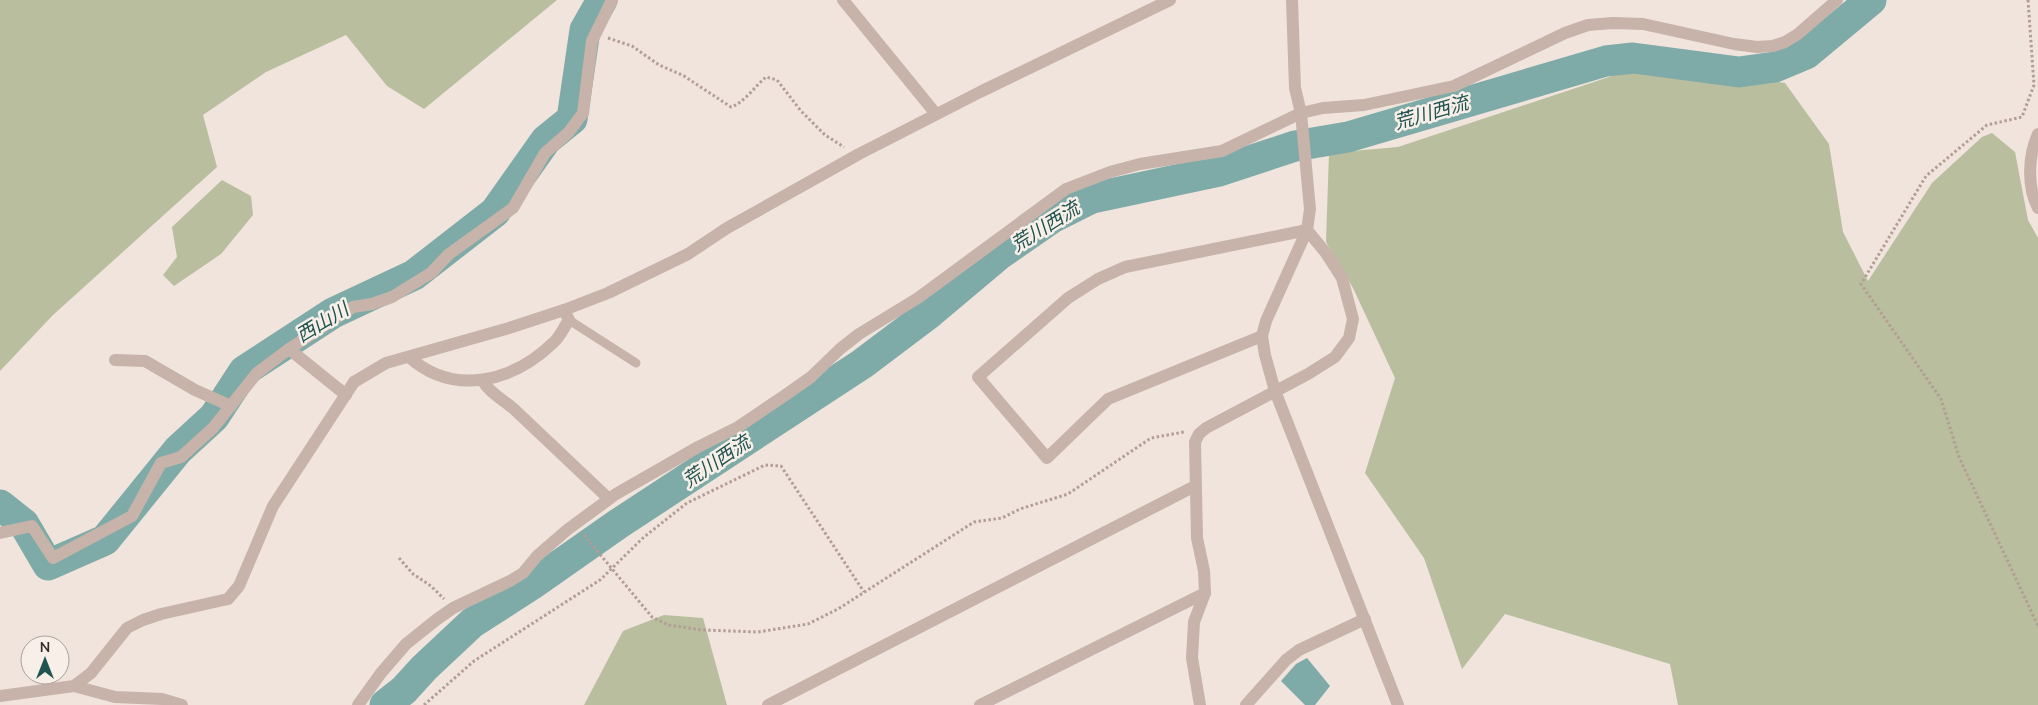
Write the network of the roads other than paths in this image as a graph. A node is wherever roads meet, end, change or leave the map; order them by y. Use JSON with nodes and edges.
{"nodes":[{"id":1,"x":612,"y":0,"type":"edge"},
{"id":2,"x":843,"y":0,"type":"edge"},
{"id":3,"x":1170,"y":0,"type":"edge"},
{"id":4,"x":1292,"y":0,"type":"edge"},
{"id":5,"x":1837,"y":0,"type":"edge"},
{"id":6,"x":936,"y":114,"type":"junction"},
{"id":7,"x":1302,"y":116,"type":"junction"},
{"id":8,"x":2038,"y":134,"type":"edge"},
{"id":9,"x":2038,"y":208,"type":"edge"},
{"id":10,"x":1307,"y":230,"type":"junction"},
{"id":11,"x":566,"y":315,"type":"junction"},
{"id":12,"x":1262,"y":336,"type":"junction"},
{"id":13,"x":288,"y":349,"type":"junction"},
{"id":14,"x":409,"y":357,"type":"junction"},
{"id":15,"x":115,"y":360,"type":"dead end"},
{"id":16,"x":636,"y":363,"type":"dead end"},
{"id":17,"x":482,"y":380,"type":"junction"},
{"id":18,"x":1275,"y":391,"type":"junction"},
{"id":19,"x":346,"y":395,"type":"junction"},
{"id":20,"x":230,"y":406,"type":"junction"},
{"id":21,"x":1195,"y":486,"type":"junction"},
{"id":22,"x":609,"y":499,"type":"junction"},
{"id":23,"x":0,"y":533,"type":"edge"},
{"id":24,"x":1205,"y":593,"type":"junction"},
{"id":25,"x":1365,"y":619,"type":"junction"},
{"id":26,"x":74,"y":686,"type":"junction"},
{"id":27,"x":6,"y":700,"type":"edge"},
{"id":28,"x":182,"y":705,"type":"edge"},
{"id":29,"x":358,"y":705,"type":"edge"},
{"id":30,"x":768,"y":705,"type":"edge"},
{"id":31,"x":980,"y":705,"type":"edge"},
{"id":32,"x":1200,"y":705,"type":"edge"},
{"id":33,"x":1246,"y":705,"type":"edge"},
{"id":34,"x":1398,"y":705,"type":"edge"}],
"edges":[{"from":1,"to":13,"type":"street"},
{"from":2,"to":6,"type":"street"},
{"from":3,"to":6,"type":"street"},
{"from":4,"to":7,"type":"street"},
{"from":5,"to":7,"type":"street"},
{"from":6,"to":11,"type":"street"},
{"from":7,"to":10,"type":"street"},
{"from":7,"to":22,"type":"street"},
{"from":8,"to":9,"type":"street"},
{"from":10,"to":12,"type":"street"},
{"from":10,"to":12,"type":"street"},
{"from":10,"to":18,"type":"street"},
{"from":11,"to":14,"type":"street"},
{"from":11,"to":16,"type":"lane"},
{"from":11,"to":17,"type":"street"},
{"from":12,"to":18,"type":"street"},
{"from":13,"to":19,"type":"street"},
{"from":13,"to":20,"type":"street"},
{"from":14,"to":17,"type":"street"},
{"from":14,"to":19,"type":"street"},
{"from":15,"to":20,"type":"street"},
{"from":17,"to":22,"type":"street"},
{"from":18,"to":21,"type":"street"},
{"from":18,"to":25,"type":"street"},
{"from":19,"to":26,"type":"street"},
{"from":20,"to":23,"type":"street"},
{"from":21,"to":24,"type":"street"},
{"from":21,"to":30,"type":"street"},
{"from":22,"to":29,"type":"street"},
{"from":24,"to":31,"type":"street"},
{"from":24,"to":32,"type":"street"},
{"from":25,"to":33,"type":"street"},
{"from":25,"to":34,"type":"street"},
{"from":26,"to":27,"type":"street"},
{"from":26,"to":28,"type":"street"}]}
